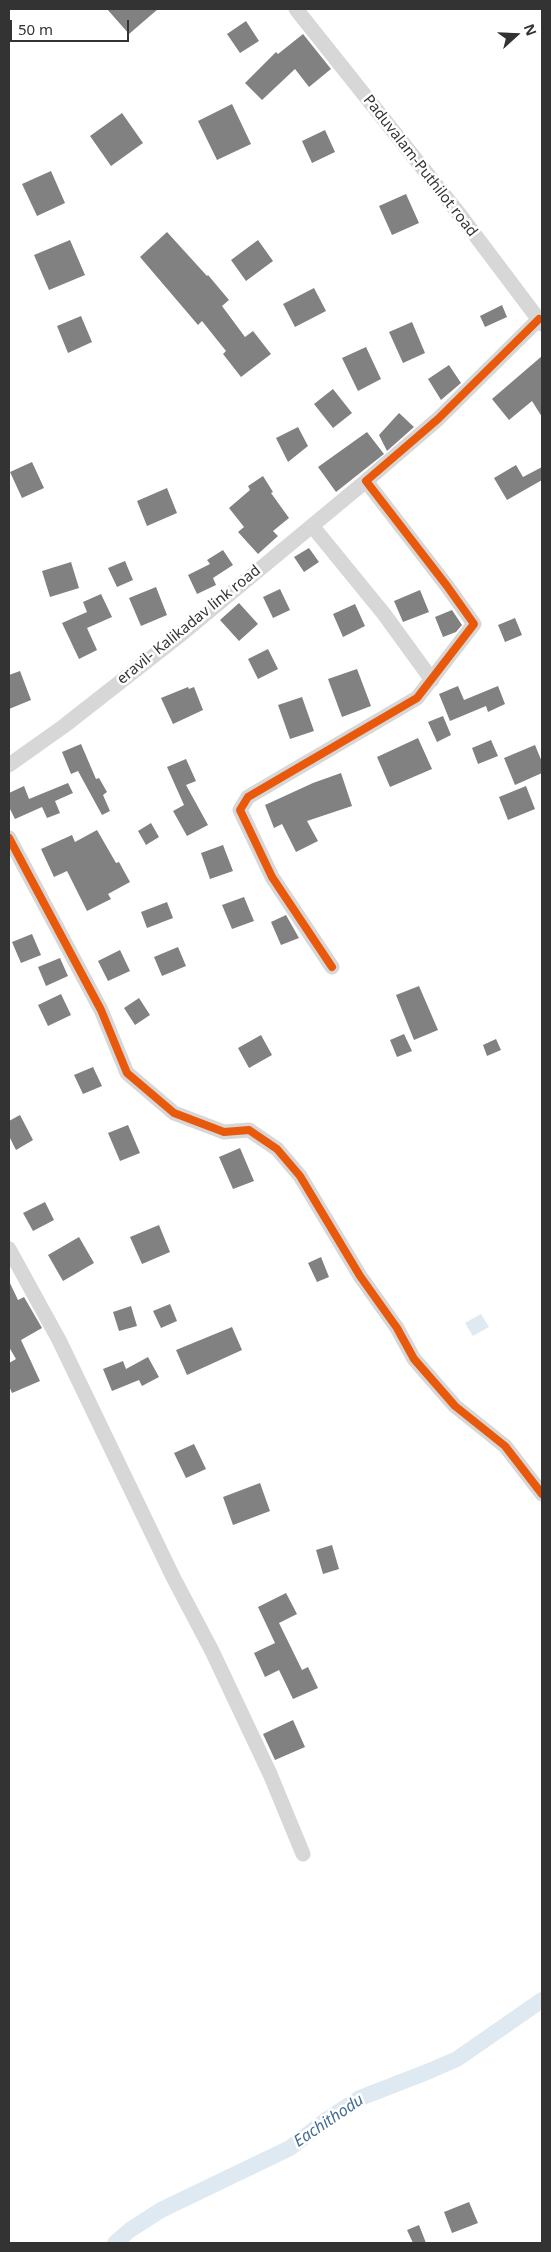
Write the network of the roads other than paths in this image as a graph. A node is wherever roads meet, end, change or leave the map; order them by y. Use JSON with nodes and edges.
{"nodes":[{"id":1,"x":296,"y":9,"type":"edge"},
{"id":2,"x":540,"y":322,"type":"edge"},
{"id":3,"x":366,"y":481,"type":"junction"},
{"id":4,"x":313,"y":526,"type":"junction"},
{"id":5,"x":432,"y":680,"type":"junction"},
{"id":6,"x":9,"y":765,"type":"edge"},
{"id":7,"x":9,"y":838,"type":"edge"},
{"id":8,"x":332,"y":967,"type":"dead end"},
{"id":9,"x":9,"y":1250,"type":"edge"},
{"id":10,"x":542,"y":1494,"type":"edge"},
{"id":11,"x":303,"y":1854,"type":"dead end"}],
"edges":[{"from":1,"to":2,"type":"street","name":"Paduvalam-Puthilot road"},
{"from":2,"to":3,"type":"street","name":"eravil- Kalikadav link road"},
{"from":3,"to":4,"type":"street","name":"eravil- Kalikadav link road"},
{"from":3,"to":5,"type":"street"},
{"from":4,"to":5,"type":"street"},
{"from":4,"to":6,"type":"street","name":"eravil- Kalikadav link road"},
{"from":5,"to":8,"type":"street"},
{"from":7,"to":10,"type":"street"},
{"from":9,"to":11,"type":"street"}]}
